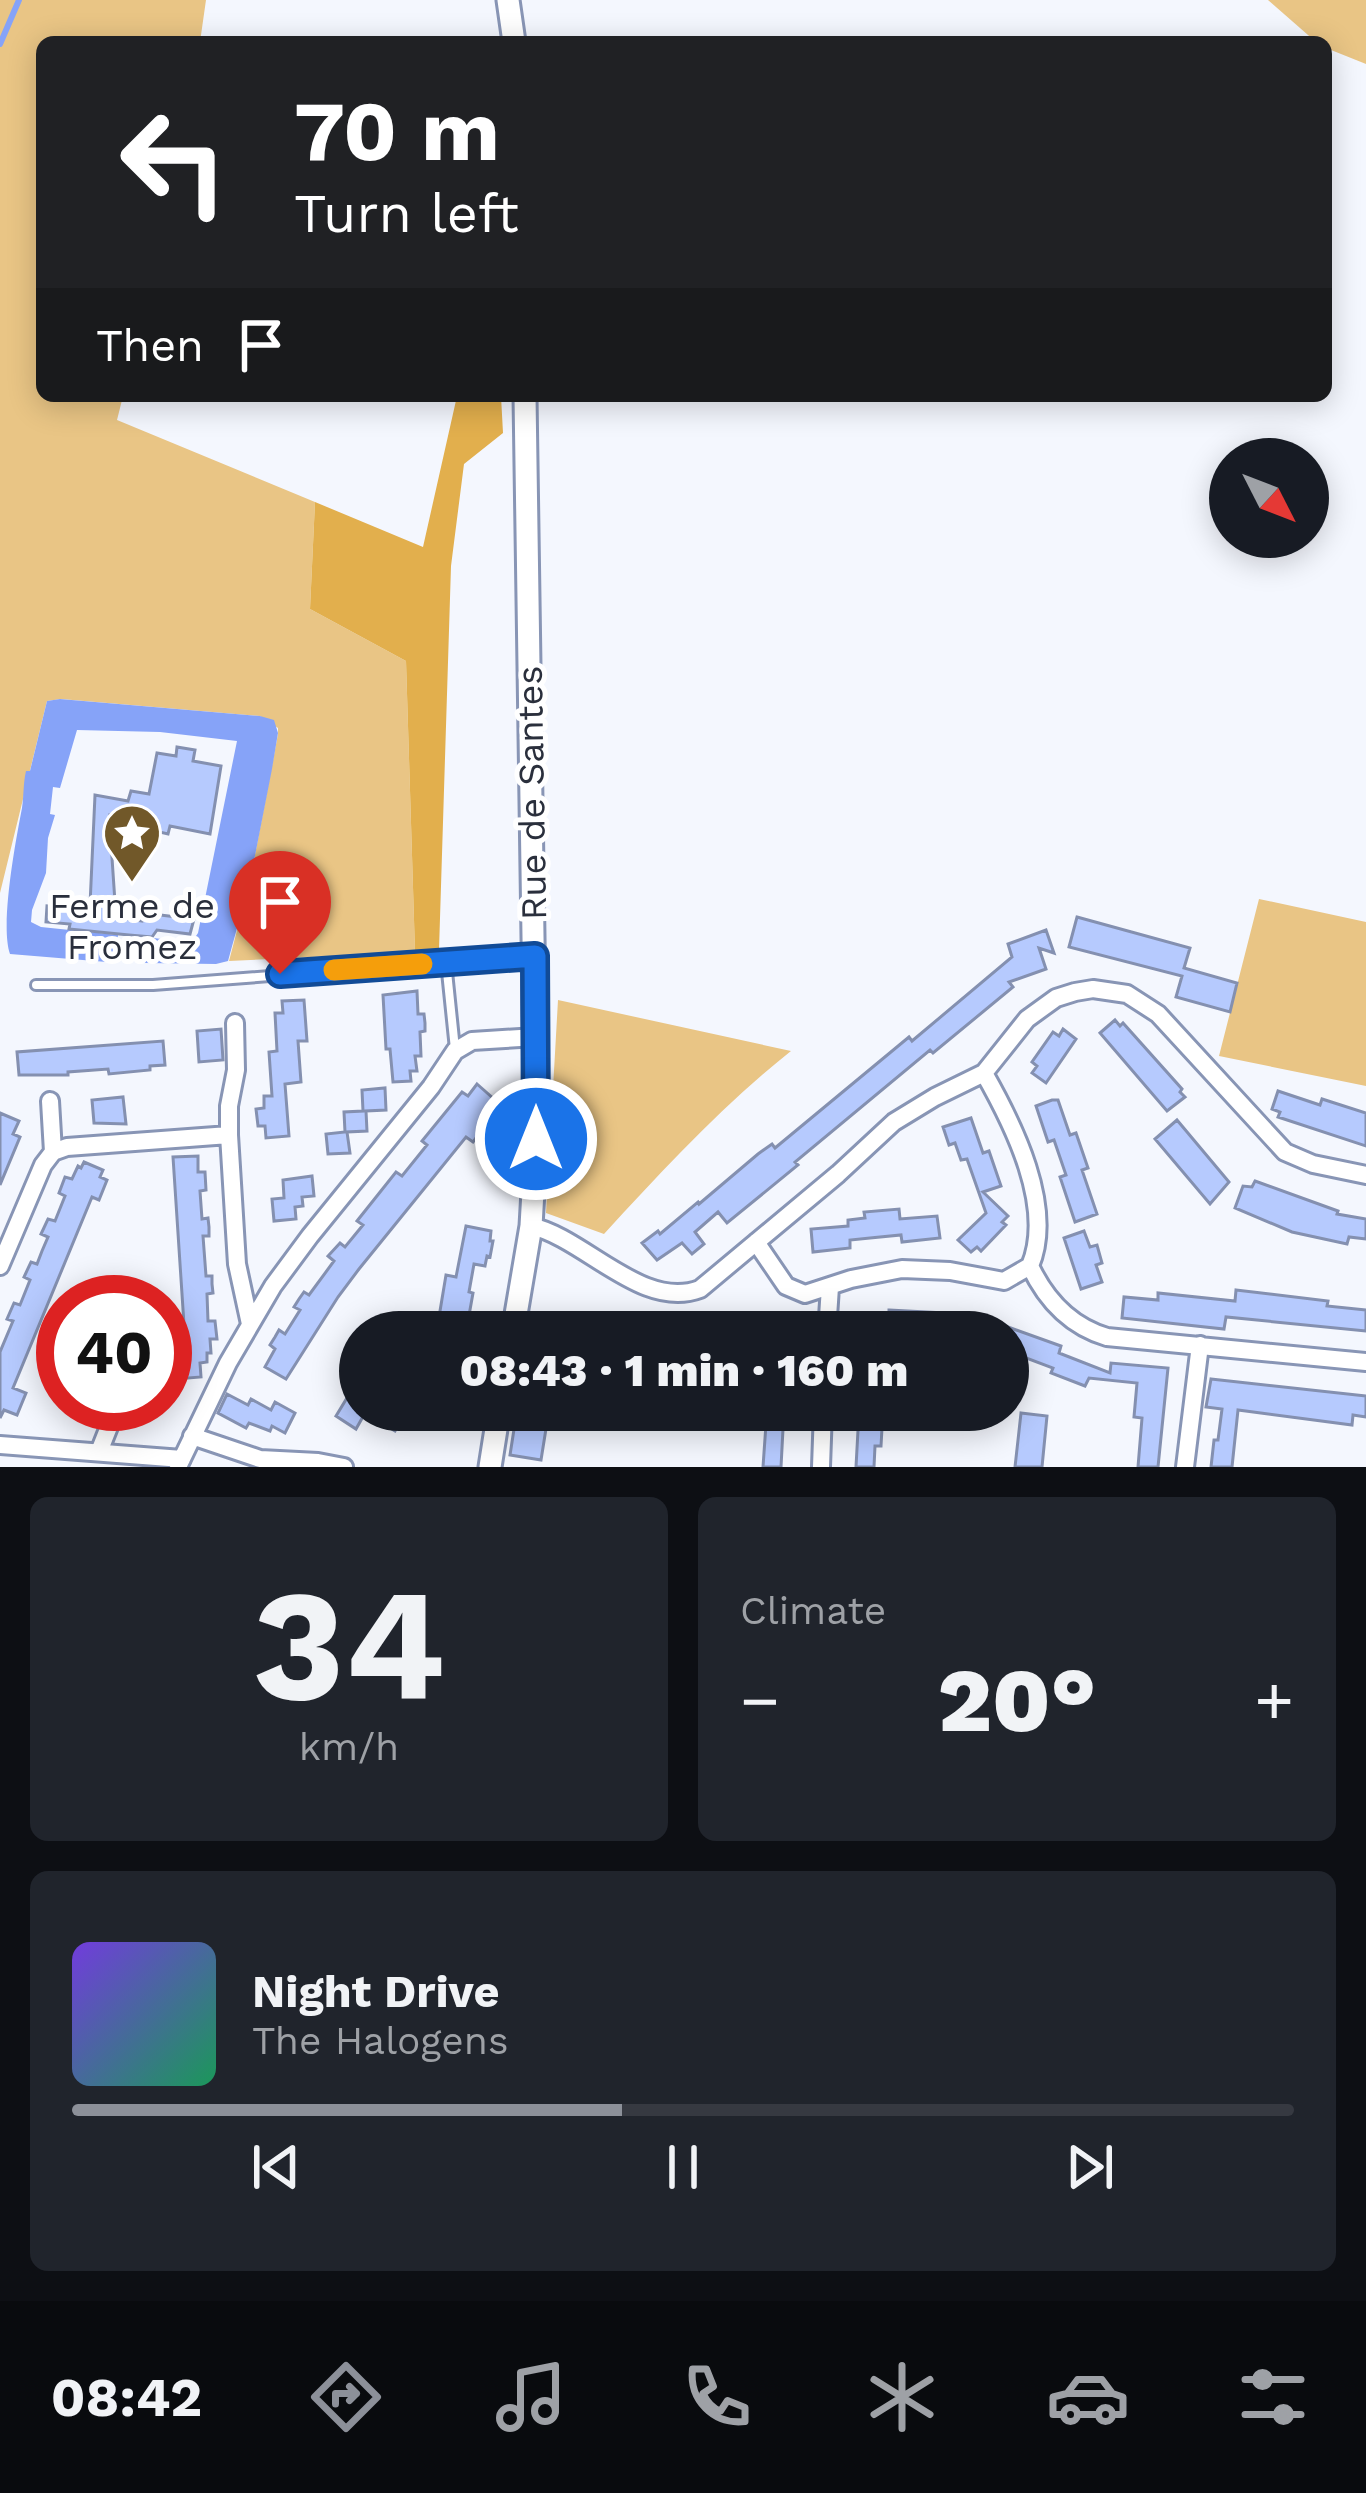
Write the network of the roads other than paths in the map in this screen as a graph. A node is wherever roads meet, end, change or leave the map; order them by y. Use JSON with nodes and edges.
{"nodes":[{"id":1,"x":508,"y":0,"type":"edge"},
{"id":2,"x":513,"y":36,"type":"edge"},
{"id":3,"x":526,"y":402,"type":"edge"},
{"id":4,"x":535,"y":956,"type":"junction"},
{"id":5,"x":446,"y":962,"type":"junction"},
{"id":6,"x":36,"y":986,"type":"dead end"},
{"id":7,"x":235,"y":1023,"type":"dead end"},
{"id":8,"x":536,"y":1037,"type":"junction"},
{"id":9,"x":455,"y":1051,"type":"junction"},
{"id":10,"x":984,"y":1073,"type":"junction"},
{"id":11,"x":50,"y":1101,"type":"dead end"},
{"id":12,"x":230,"y":1135,"type":"junction"},
{"id":13,"x":53,"y":1152,"type":"junction"},
{"id":14,"x":1366,"y":1174,"type":"edge"},
{"id":15,"x":531,"y":1226,"type":"junction"},
{"id":16,"x":756,"y":1242,"type":"junction"},
{"id":17,"x":0,"y":1266,"type":"edge"},
{"id":18,"x":1030,"y":1266,"type":"junction"},
{"id":19,"x":830,"y":1287,"type":"junction"},
{"id":20,"x":517,"y":1311,"type":"edge"},
{"id":21,"x":828,"y":1311,"type":"edge"},
{"id":22,"x":250,"y":1324,"type":"junction"},
{"id":23,"x":1200,"y":1345,"type":"junction"},
{"id":24,"x":1366,"y":1362,"type":"edge"},
{"id":25,"x":107,"y":1431,"type":"edge"},
{"id":26,"x":496,"y":1431,"type":"edge"},
{"id":27,"x":823,"y":1431,"type":"edge"},
{"id":28,"x":192,"y":1436,"type":"junction"},
{"id":29,"x":0,"y":1445,"type":"edge"},
{"id":30,"x":99,"y":1452,"type":"junction"},
{"id":31,"x":180,"y":1463,"type":"edge"},
{"id":32,"x":344,"y":1467,"type":"edge"},
{"id":33,"x":490,"y":1467,"type":"edge"},
{"id":34,"x":820,"y":1467,"type":"edge"},
{"id":35,"x":1185,"y":1467,"type":"edge"}],
"edges":[{"from":1,"to":2,"type":"street"},
{"from":3,"to":4,"type":"street","name":"Rue de Santes"},
{"from":4,"to":5,"type":"lane"},
{"from":4,"to":8,"type":"street","name":"Rue de Santes"},
{"from":5,"to":6,"type":"lane"},
{"from":5,"to":9,"type":"lane"},
{"from":7,"to":12,"type":"street"},
{"from":8,"to":9,"type":"street"},
{"from":8,"to":15,"type":"street","name":"Rue de Santes"},
{"from":9,"to":22,"type":"street"},
{"from":10,"to":14,"type":"street"},
{"from":10,"to":16,"type":"street"},
{"from":10,"to":18,"type":"street"},
{"from":11,"to":13,"type":"street"},
{"from":12,"to":13,"type":"street"},
{"from":12,"to":22,"type":"street"},
{"from":13,"to":17,"type":"street"},
{"from":15,"to":16,"type":"street"},
{"from":15,"to":20,"type":"street","name":"Rue de Santes"},
{"from":16,"to":19,"type":"street"},
{"from":18,"to":19,"type":"street"},
{"from":18,"to":23,"type":"street"},
{"from":19,"to":21,"type":"street"},
{"from":22,"to":28,"type":"street"},
{"from":23,"to":24,"type":"street"},
{"from":23,"to":35,"type":"street"},
{"from":25,"to":30,"type":"street"},
{"from":26,"to":33,"type":"street"},
{"from":27,"to":34,"type":"street"},
{"from":28,"to":31,"type":"street"},
{"from":28,"to":32,"type":"street"},
{"from":29,"to":30,"type":"street"},
{"from":30,"to":31,"type":"street"}]}
